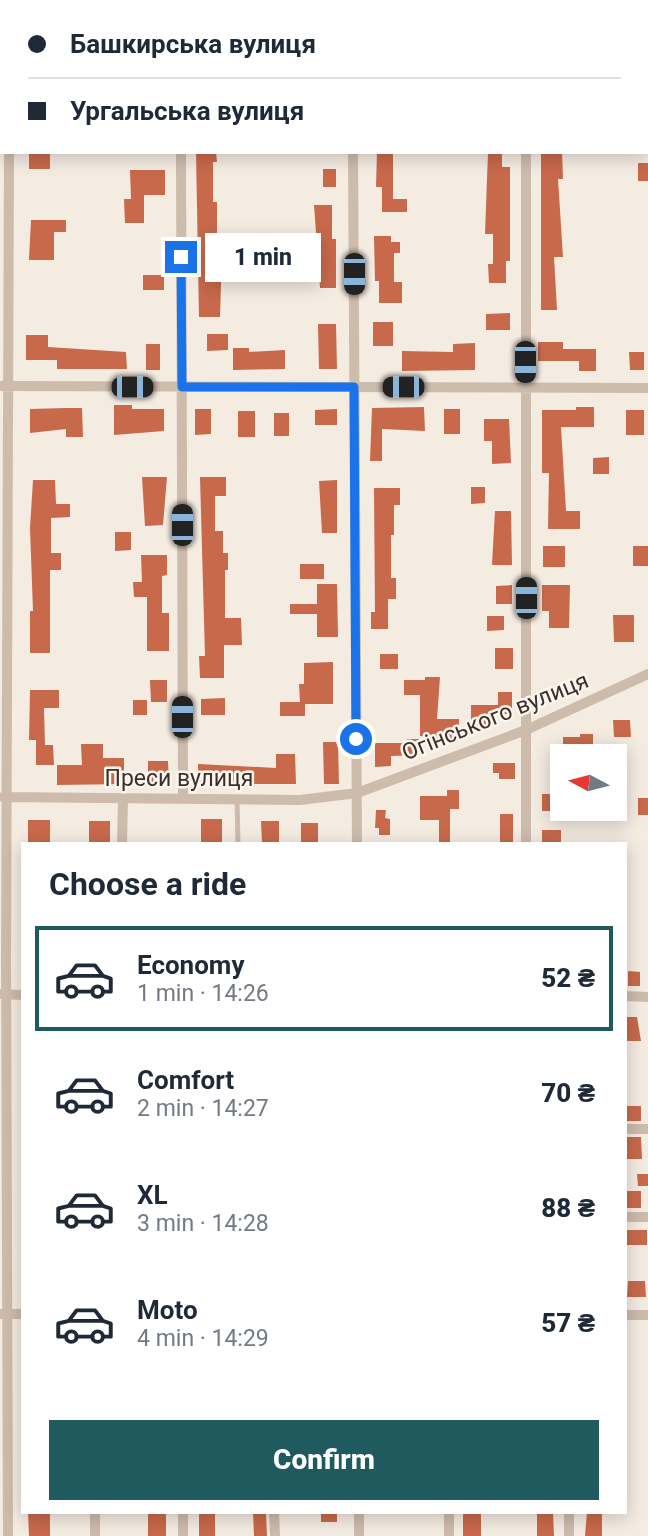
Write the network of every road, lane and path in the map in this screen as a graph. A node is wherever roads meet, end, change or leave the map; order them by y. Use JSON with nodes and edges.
{"nodes":[{"id":1,"x":9,"y":154,"type":"edge"},
{"id":2,"x":181,"y":154,"type":"edge"},
{"id":3,"x":353,"y":154,"type":"edge"},
{"id":4,"x":526,"y":154,"type":"edge"},
{"id":5,"x":4,"y":386,"type":"edge"},
{"id":6,"x":182,"y":387,"type":"junction"},
{"id":7,"x":354,"y":387,"type":"junction"},
{"id":8,"x":525,"y":388,"type":"junction"},
{"id":9,"x":648,"y":388,"type":"edge"},
{"id":10,"x":648,"y":674,"type":"edge"},
{"id":11,"x":526,"y":730,"type":"junction"},
{"id":12,"x":357,"y":793,"type":"junction"},
{"id":13,"x":4,"y":797,"type":"edge"},
{"id":14,"x":123,"y":799,"type":"junction"},
{"id":15,"x":183,"y":799,"type":"junction"},
{"id":16,"x":237,"y":800,"type":"junction"},
{"id":17,"x":122,"y":842,"type":"edge"},
{"id":18,"x":238,"y":842,"type":"edge"},
{"id":19,"x":357,"y":842,"type":"edge"},
{"id":20,"x":526,"y":842,"type":"edge"},
{"id":21,"x":3,"y":963,"type":"edge"},
{"id":22,"x":4,"y":995,"type":"edge"},
{"id":23,"x":627,"y":996,"type":"edge"},
{"id":24,"x":648,"y":996,"type":"edge"},
{"id":25,"x":627,"y":1129,"type":"edge"},
{"id":26,"x":648,"y":1129,"type":"edge"},
{"id":27,"x":627,"y":1217,"type":"edge"},
{"id":28,"x":648,"y":1217,"type":"edge"},
{"id":29,"x":4,"y":1314,"type":"edge"},
{"id":30,"x":627,"y":1315,"type":"edge"},
{"id":31,"x":648,"y":1315,"type":"edge"},
{"id":32,"x":95,"y":1514,"type":"edge"},
{"id":33,"x":183,"y":1514,"type":"edge"},
{"id":34,"x":274,"y":1514,"type":"edge"},
{"id":35,"x":359,"y":1514,"type":"edge"},
{"id":36,"x":449,"y":1514,"type":"edge"},
{"id":37,"x":569,"y":1514,"type":"edge"},
{"id":38,"x":8,"y":1536,"type":"edge"},
{"id":39,"x":95,"y":1536,"type":"edge"},
{"id":40,"x":183,"y":1536,"type":"edge"},
{"id":41,"x":275,"y":1536,"type":"edge"},
{"id":42,"x":359,"y":1536,"type":"edge"},
{"id":43,"x":449,"y":1536,"type":"edge"},
{"id":44,"x":569,"y":1536,"type":"edge"}],
"edges":[{"from":1,"to":5,"type":"street"},
{"from":2,"to":6,"type":"street"},
{"from":3,"to":7,"type":"street"},
{"from":4,"to":8,"type":"street"},
{"from":5,"to":6,"type":"street"},
{"from":5,"to":13,"type":"street"},
{"from":6,"to":7,"type":"street"},
{"from":6,"to":15,"type":"street"},
{"from":7,"to":8,"type":"street"},
{"from":7,"to":12,"type":"street"},
{"from":8,"to":9,"type":"street"},
{"from":8,"to":11,"type":"street"},
{"from":10,"to":11,"type":"street","name":"Огінського вулиця"},
{"from":11,"to":12,"type":"street","name":"Огінського вулиця"},
{"from":11,"to":20,"type":"street"},
{"from":12,"to":16,"type":"street","name":"Преси вулиця"},
{"from":12,"to":19,"type":"street"},
{"from":13,"to":14,"type":"street","name":"Преси вулиця"},
{"from":13,"to":21,"type":"street"},
{"from":14,"to":15,"type":"street","name":"Преси вулиця"},
{"from":14,"to":17,"type":"street"},
{"from":15,"to":16,"type":"street","name":"Преси вулиця"},
{"from":16,"to":18,"type":"lane"},
{"from":21,"to":22,"type":"street"},
{"from":22,"to":29,"type":"street"},
{"from":23,"to":24,"type":"street"},
{"from":25,"to":26,"type":"street"},
{"from":27,"to":28,"type":"street"},
{"from":29,"to":38,"type":"street"},
{"from":30,"to":31,"type":"street"},
{"from":32,"to":39,"type":"street"},
{"from":33,"to":40,"type":"street"},
{"from":34,"to":41,"type":"street"},
{"from":35,"to":42,"type":"street"},
{"from":36,"to":43,"type":"street"},
{"from":37,"to":44,"type":"street"}]}
